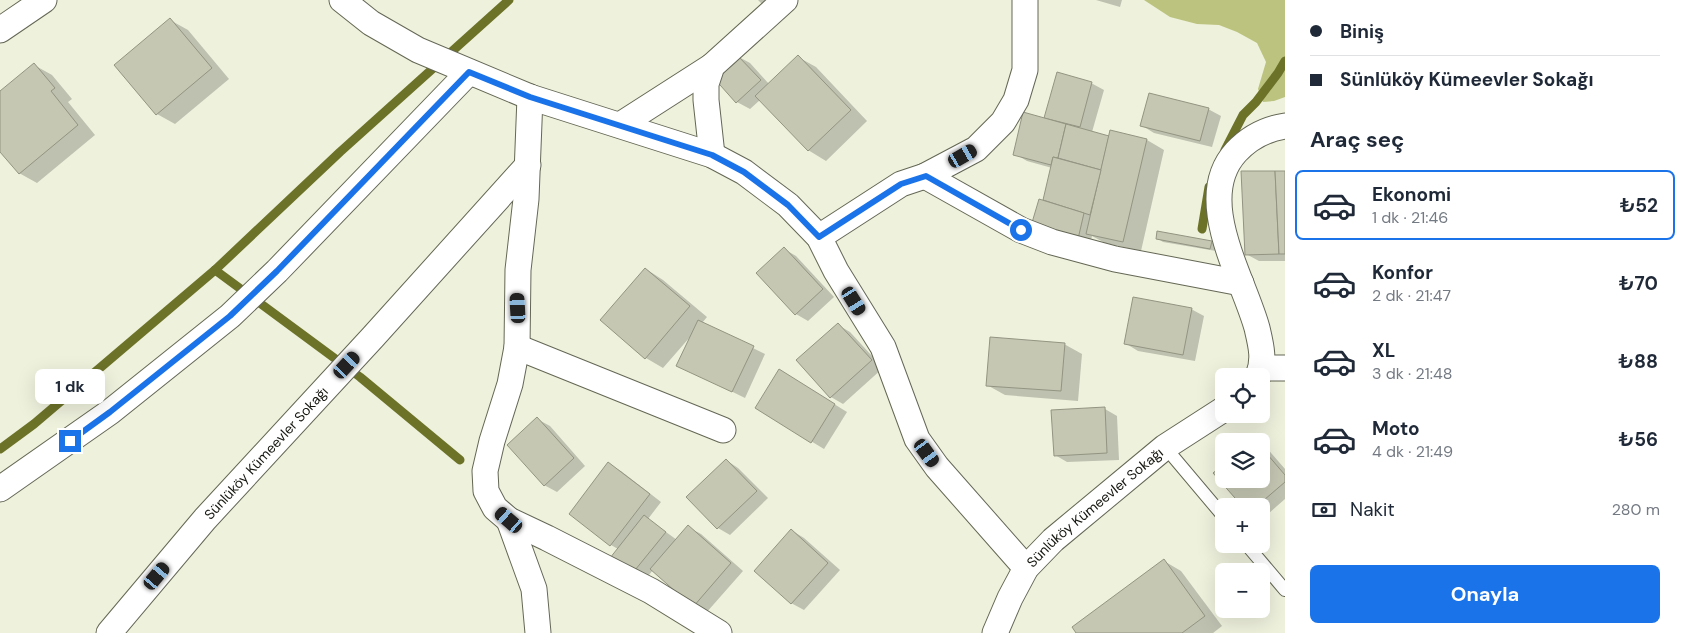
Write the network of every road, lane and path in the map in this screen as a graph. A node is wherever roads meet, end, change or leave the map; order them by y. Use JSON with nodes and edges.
{"nodes":[{"id":1,"x":44,"y":0,"type":"edge"},
{"id":2,"x":342,"y":0,"type":"edge"},
{"id":3,"x":784,"y":0,"type":"edge"},
{"id":4,"x":1025,"y":0,"type":"edge"},
{"id":5,"x":0,"y":30,"type":"edge"},
{"id":6,"x":712,"y":66,"type":"junction"},
{"id":7,"x":469,"y":72,"type":"junction"},
{"id":8,"x":530,"y":97,"type":"junction"},
{"id":9,"x":620,"y":125,"type":"junction"},
{"id":10,"x":1285,"y":126,"type":"edge"},
{"id":11,"x":712,"y":155,"type":"junction"},
{"id":12,"x":528,"y":165,"type":"junction"},
{"id":13,"x":926,"y":176,"type":"junction"},
{"id":14,"x":819,"y":237,"type":"junction"},
{"id":15,"x":1242,"y":283,"type":"junction"},
{"id":16,"x":517,"y":347,"type":"junction"},
{"id":17,"x":1267,"y":368,"type":"edge"},
{"id":18,"x":1215,"y":414,"type":"edge"},
{"id":19,"x":723,"y":430,"type":"dead end"},
{"id":20,"x":1165,"y":447,"type":"junction"},
{"id":21,"x":0,"y":489,"type":"edge"},
{"id":22,"x":1215,"y":506,"type":"edge"},
{"id":23,"x":509,"y":520,"type":"junction"},
{"id":24,"x":1254,"y":553,"type":"edge"},
{"id":25,"x":1026,"y":568,"type":"junction"},
{"id":26,"x":1285,"y":590,"type":"edge"},
{"id":27,"x":109,"y":633,"type":"edge"},
{"id":28,"x":538,"y":633,"type":"edge"},
{"id":29,"x":719,"y":633,"type":"edge"},
{"id":30,"x":995,"y":633,"type":"edge"}],
"edges":[{"from":1,"to":5,"type":"street"},
{"from":2,"to":7,"type":"street"},
{"from":3,"to":6,"type":"street"},
{"from":4,"to":13,"type":"street"},
{"from":6,"to":9,"type":"street"},
{"from":6,"to":11,"type":"street"},
{"from":7,"to":8,"type":"street"},
{"from":7,"to":21,"type":"street"},
{"from":8,"to":9,"type":"street"},
{"from":8,"to":12,"type":"street"},
{"from":9,"to":11,"type":"street"},
{"from":10,"to":15,"type":"street"},
{"from":11,"to":14,"type":"street"},
{"from":12,"to":16,"type":"street"},
{"from":12,"to":27,"type":"street","name":"Sünlüköy Kümeevler Sokağı"},
{"from":13,"to":14,"type":"street"},
{"from":13,"to":15,"type":"street"},
{"from":14,"to":25,"type":"street"},
{"from":15,"to":17,"type":"street"},
{"from":16,"to":19,"type":"street"},
{"from":16,"to":23,"type":"street"},
{"from":18,"to":20,"type":"street","name":"Sünlüköy Kümeevler Sokağı"},
{"from":20,"to":22,"type":"lane"},
{"from":20,"to":25,"type":"street","name":"Sünlüköy Kümeevler Sokağı"},
{"from":23,"to":28,"type":"street"},
{"from":23,"to":29,"type":"street"},
{"from":24,"to":26,"type":"lane"},
{"from":25,"to":30,"type":"street","name":"Sünlüköy Kümeevler Sokağı"}]}
